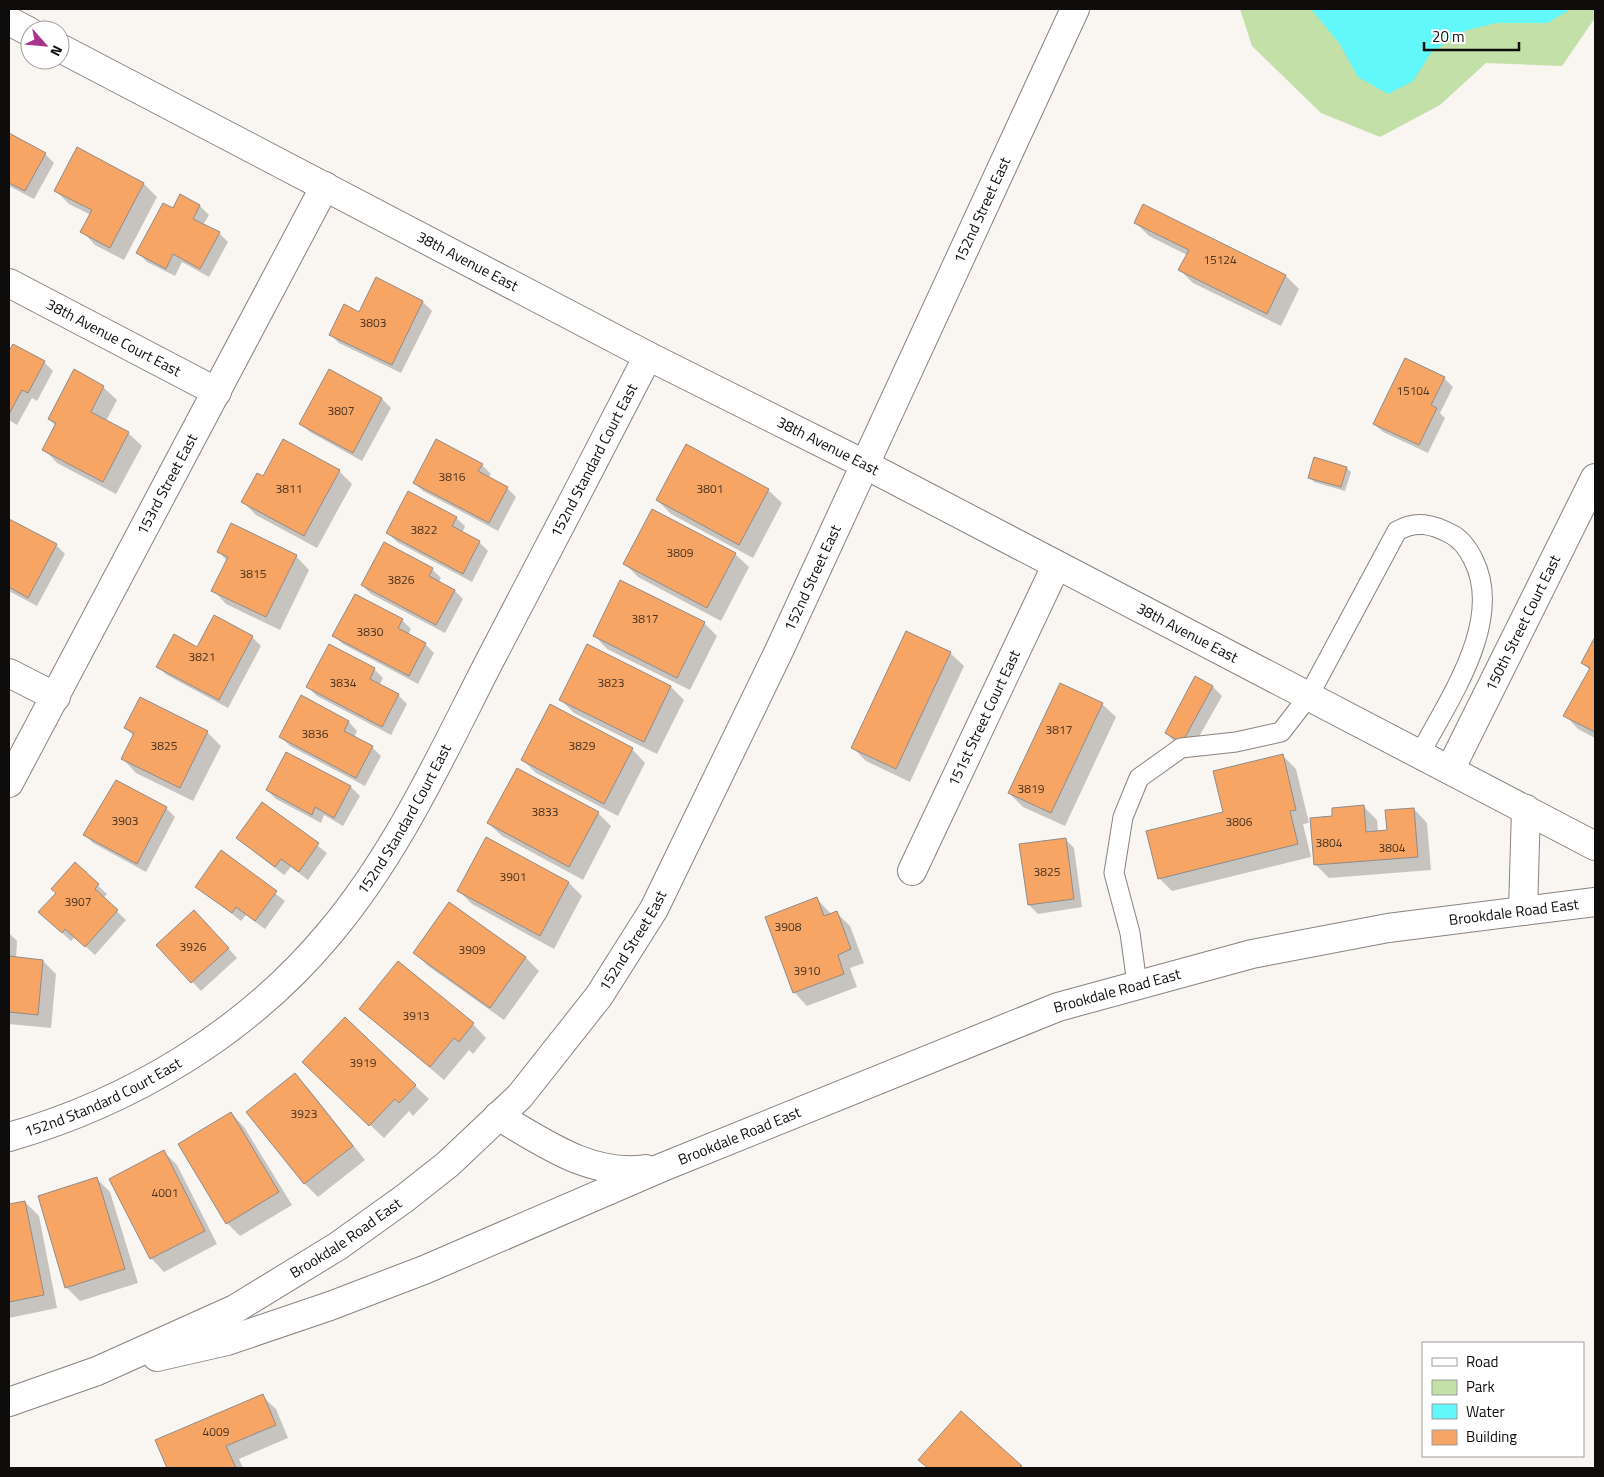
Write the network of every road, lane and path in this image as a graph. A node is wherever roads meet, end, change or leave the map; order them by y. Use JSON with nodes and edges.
{"nodes":[{"id":1,"x":1075,"y":9,"type":"edge"},
{"id":2,"x":70,"y":53,"type":"edge"},
{"id":3,"x":325,"y":186,"type":"junction"},
{"id":4,"x":9,"y":283,"type":"edge"},
{"id":5,"x":648,"y":356,"type":"junction"},
{"id":6,"x":218,"y":392,"type":"junction"},
{"id":7,"x":864,"y":464,"type":"junction"},
{"id":8,"x":1595,"y":478,"type":"edge"},
{"id":9,"x":1056,"y":566,"type":"junction"},
{"id":10,"x":9,"y":673,"type":"edge"},
{"id":11,"x":56,"y":697,"type":"junction"},
{"id":12,"x":1308,"y":697,"type":"junction"},
{"id":13,"x":1420,"y":754,"type":"junction"},
{"id":14,"x":1450,"y":770,"type":"junction"},
{"id":15,"x":9,"y":783,"type":"edge"},
{"id":16,"x":1526,"y":809,"type":"junction"},
{"id":17,"x":1595,"y":846,"type":"edge"},
{"id":18,"x":912,"y":871,"type":"dead end"},
{"id":19,"x":1595,"y":902,"type":"edge"},
{"id":20,"x":1524,"y":911,"type":"junction"},
{"id":21,"x":1137,"y":984,"type":"junction"},
{"id":22,"x":498,"y":1116,"type":"junction"},
{"id":23,"x":9,"y":1137,"type":"edge"},
{"id":24,"x":663,"y":1167,"type":"junction"},
{"id":25,"x":97,"y":1371,"type":"junction"},
{"id":26,"x":9,"y":1402,"type":"edge"}],
"edges":[{"from":1,"to":7,"type":"street","name":"152nd Street East"},
{"from":2,"to":3,"type":"street","name":"38th Avenue East"},
{"from":3,"to":5,"type":"street","name":"38th Avenue East"},
{"from":3,"to":6,"type":"street","name":"153rd Street East"},
{"from":4,"to":6,"type":"street","name":"38th Avenue Court East"},
{"from":5,"to":7,"type":"street","name":"38th Avenue East"},
{"from":5,"to":23,"type":"street","name":"152nd Standard Court East"},
{"from":6,"to":11,"type":"street","name":"153rd Street East"},
{"from":7,"to":9,"type":"street","name":"38th Avenue East"},
{"from":7,"to":22,"type":"street","name":"152nd Street East"},
{"from":8,"to":14,"type":"street","name":"150th Street Court East"},
{"from":9,"to":12,"type":"street","name":"38th Avenue East"},
{"from":9,"to":18,"type":"street","name":"151st Street Court East"},
{"from":10,"to":11,"type":"street"},
{"from":11,"to":15,"type":"street","name":"153rd Street East"},
{"from":12,"to":13,"type":"street","name":"38th Avenue East"},
{"from":12,"to":13,"type":"lane"},
{"from":12,"to":21,"type":"lane"},
{"from":13,"to":14,"type":"street","name":"38th Avenue East"},
{"from":14,"to":16,"type":"street","name":"38th Avenue East"},
{"from":16,"to":17,"type":"street","name":"38th Avenue East"},
{"from":16,"to":20,"type":"street"},
{"from":19,"to":20,"type":"street","name":"Brookdale Road East"},
{"from":20,"to":21,"type":"street","name":"Brookdale Road East"},
{"from":21,"to":24,"type":"street","name":"Brookdale Road East"},
{"from":22,"to":24,"type":"street","name":"Brookdale Road East"},
{"from":22,"to":25,"type":"street","name":"Brookdale Road East"},
{"from":24,"to":25,"type":"street","name":"Brookdale Road East"},
{"from":25,"to":26,"type":"street","name":"Brookdale Road East"}]}
